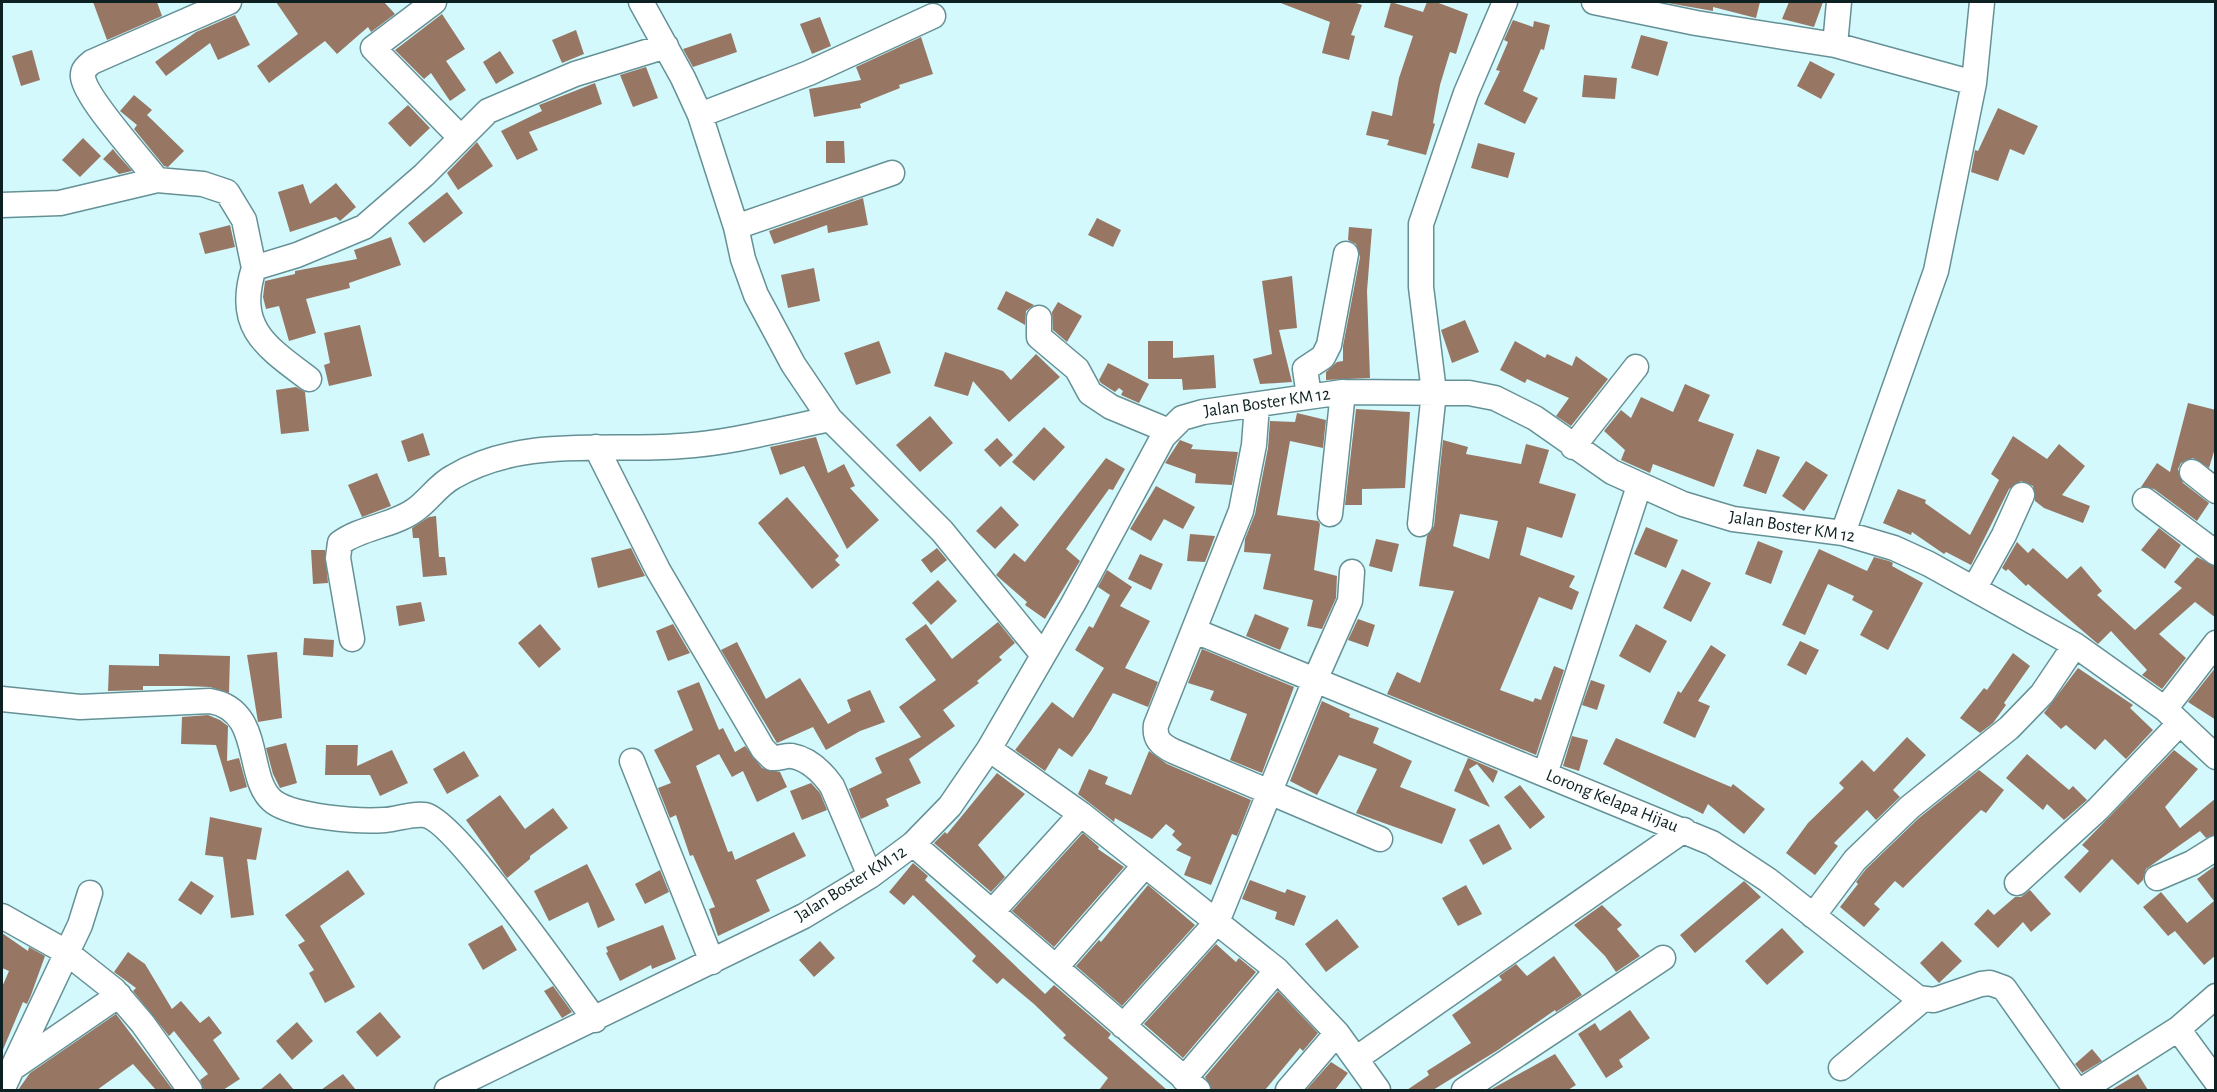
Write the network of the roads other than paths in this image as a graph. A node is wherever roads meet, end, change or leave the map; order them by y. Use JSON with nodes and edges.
{"nodes":[{"id":1,"x":229,"y":2,"type":"edge"},
{"id":2,"x":434,"y":2,"type":"edge"},
{"id":3,"x":641,"y":2,"type":"edge"},
{"id":4,"x":1594,"y":2,"type":"edge"},
{"id":5,"x":1839,"y":2,"type":"edge"},
{"id":6,"x":1982,"y":2,"type":"edge"},
{"id":7,"x":1497,"y":4,"type":"edge"},
{"id":8,"x":933,"y":16,"type":"dead end"},
{"id":9,"x":1835,"y":45,"type":"junction"},
{"id":10,"x":666,"y":46,"type":"junction"},
{"id":11,"x":1974,"y":83,"type":"junction"},
{"id":12,"x":700,"y":115,"type":"junction"},
{"id":13,"x":461,"y":138,"type":"junction"},
{"id":14,"x":892,"y":172,"type":"dead end"},
{"id":15,"x":157,"y":180,"type":"junction"},
{"id":16,"x":2,"y":205,"type":"edge"},
{"id":17,"x":736,"y":227,"type":"junction"},
{"id":18,"x":1346,"y":254,"type":"dead end"},
{"id":19,"x":254,"y":268,"type":"junction"},
{"id":20,"x":1039,"y":318,"type":"dead end"},
{"id":21,"x":1636,"y":367,"type":"dead end"},
{"id":22,"x":309,"y":379,"type":"dead end"},
{"id":23,"x":1343,"y":392,"type":"junction"},
{"id":24,"x":1434,"y":392,"type":"junction"},
{"id":25,"x":1309,"y":396,"type":"junction"},
{"id":26,"x":1257,"y":405,"type":"junction"},
{"id":27,"x":830,"y":419,"type":"junction"},
{"id":28,"x":1169,"y":431,"type":"junction"},
{"id":29,"x":596,"y":447,"type":"junction"},
{"id":30,"x":1573,"y":447,"type":"junction"},
{"id":31,"x":2192,"y":472,"type":"dead end"},
{"id":32,"x":1639,"y":486,"type":"junction"},
{"id":33,"x":2216,"y":491,"type":"edge"},
{"id":34,"x":2022,"y":495,"type":"dead end"},
{"id":35,"x":2145,"y":500,"type":"dead end"},
{"id":36,"x":1330,"y":514,"type":"dead end"},
{"id":37,"x":1420,"y":524,"type":"dead end"},
{"id":38,"x":1843,"y":533,"type":"junction"},
{"id":39,"x":2216,"y":553,"type":"edge"},
{"id":40,"x":1352,"y":572,"type":"dead end"},
{"id":41,"x":1974,"y":589,"type":"junction"},
{"id":42,"x":1195,"y":631,"type":"junction"},
{"id":43,"x":352,"y":639,"type":"dead end"},
{"id":44,"x":2216,"y":643,"type":"edge"},
{"id":45,"x":2075,"y":645,"type":"junction"},
{"id":46,"x":1043,"y":654,"type":"junction"},
{"id":47,"x":1315,"y":680,"type":"junction"},
{"id":48,"x":2,"y":699,"type":"edge"},
{"id":49,"x":2172,"y":716,"type":"junction"},
{"id":50,"x":989,"y":749,"type":"junction"},
{"id":51,"x":2216,"y":757,"type":"edge"},
{"id":52,"x":632,"y":761,"type":"dead end"},
{"id":53,"x":1545,"y":774,"type":"junction"},
{"id":54,"x":1270,"y":792,"type":"junction"},
{"id":55,"x":1081,"y":814,"type":"junction"},
{"id":56,"x":1684,"y":830,"type":"junction"},
{"id":57,"x":1380,"y":838,"type":"dead end"},
{"id":58,"x":913,"y":844,"type":"junction"},
{"id":59,"x":2216,"y":848,"type":"edge"},
{"id":60,"x":1145,"y":865,"type":"junction"},
{"id":61,"x":870,"y":876,"type":"junction"},
{"id":62,"x":2157,"y":878,"type":"dead end"},
{"id":63,"x":2017,"y":883,"type":"dead end"},
{"id":64,"x":90,"y":892,"type":"dead end"},
{"id":65,"x":992,"y":912,"type":"junction"},
{"id":66,"x":2,"y":916,"type":"edge"},
{"id":67,"x":1813,"y":916,"type":"junction"},
{"id":68,"x":1217,"y":922,"type":"junction"},
{"id":69,"x":66,"y":952,"type":"junction"},
{"id":70,"x":1663,"y":958,"type":"dead end"},
{"id":71,"x":712,"y":962,"type":"junction"},
{"id":72,"x":1056,"y":967,"type":"junction"},
{"id":73,"x":1277,"y":970,"type":"junction"},
{"id":74,"x":119,"y":995,"type":"junction"},
{"id":75,"x":2216,"y":996,"type":"edge"},
{"id":76,"x":1922,"y":1000,"type":"junction"},
{"id":77,"x":595,"y":1020,"type":"junction"},
{"id":78,"x":1123,"y":1026,"type":"junction"},
{"id":79,"x":2178,"y":1029,"type":"junction"},
{"id":80,"x":1337,"y":1033,"type":"junction"},
{"id":81,"x":1357,"y":1058,"type":"junction"},
{"id":82,"x":1841,"y":1068,"type":"dead end"},
{"id":83,"x":7,"y":1079,"type":"edge"},
{"id":84,"x":2216,"y":1080,"type":"edge"},
{"id":85,"x":1191,"y":1085,"type":"edge"},
{"id":86,"x":459,"y":1088,"type":"edge"},
{"id":87,"x":190,"y":1090,"type":"edge"},
{"id":88,"x":1288,"y":1090,"type":"edge"},
{"id":89,"x":1378,"y":1090,"type":"edge"},
{"id":90,"x":1464,"y":1090,"type":"edge"},
{"id":91,"x":2076,"y":1090,"type":"edge"},
{"id":92,"x":2082,"y":1090,"type":"edge"}],
"edges":[{"from":1,"to":15,"type":"street"},
{"from":2,"to":13,"type":"street"},
{"from":3,"to":10,"type":"street"},
{"from":4,"to":9,"type":"street"},
{"from":5,"to":9,"type":"street"},
{"from":6,"to":11,"type":"street"},
{"from":7,"to":24,"type":"street"},
{"from":8,"to":12,"type":"street"},
{"from":9,"to":11,"type":"street"},
{"from":10,"to":12,"type":"street"},
{"from":10,"to":13,"type":"street"},
{"from":11,"to":38,"type":"street"},
{"from":12,"to":17,"type":"street"},
{"from":13,"to":19,"type":"street"},
{"from":14,"to":17,"type":"street"},
{"from":15,"to":16,"type":"street"},
{"from":15,"to":19,"type":"street"},
{"from":17,"to":27,"type":"street"},
{"from":18,"to":25,"type":"street"},
{"from":19,"to":22,"type":"street"},
{"from":20,"to":28,"type":"street"},
{"from":21,"to":30,"type":"street"},
{"from":23,"to":24,"type":"street","name":"Jalan Boster KM 12"},
{"from":23,"to":25,"type":"street","name":"Jalan Boster KM 12"},
{"from":23,"to":36,"type":"street"},
{"from":24,"to":30,"type":"street","name":"Jalan Boster KM 12"},
{"from":24,"to":37,"type":"street"},
{"from":25,"to":26,"type":"street","name":"Jalan Boster KM 12"},
{"from":26,"to":28,"type":"street","name":"Jalan Boster KM 12"},
{"from":26,"to":42,"type":"street"},
{"from":27,"to":29,"type":"street"},
{"from":27,"to":46,"type":"street"},
{"from":28,"to":46,"type":"street","name":"Jalan Boster KM 12"},
{"from":29,"to":43,"type":"street"},
{"from":29,"to":61,"type":"street"},
{"from":30,"to":32,"type":"street","name":"Jalan Boster KM 12"},
{"from":31,"to":33,"type":"street"},
{"from":32,"to":38,"type":"street","name":"Jalan Boster KM 12"},
{"from":32,"to":53,"type":"street"},
{"from":34,"to":41,"type":"street"},
{"from":35,"to":39,"type":"street"},
{"from":38,"to":41,"type":"street","name":"Jalan Boster KM 12"},
{"from":40,"to":47,"type":"street"},
{"from":41,"to":45,"type":"street","name":"Jalan Boster KM 12"},
{"from":42,"to":47,"type":"street","name":"Lorong Kelapa Hijau"},
{"from":42,"to":54,"type":"street"},
{"from":44,"to":49,"type":"street"},
{"from":45,"to":49,"type":"street","name":"Jalan Boster KM 12"},
{"from":45,"to":67,"type":"street"},
{"from":46,"to":50,"type":"street","name":"Jalan Boster KM 12"},
{"from":47,"to":53,"type":"street","name":"Lorong Kelapa Hijau"},
{"from":47,"to":54,"type":"street"},
{"from":48,"to":77,"type":"street"},
{"from":49,"to":51,"type":"street","name":"Jalan Boster KM 12"},
{"from":49,"to":63,"type":"street"},
{"from":50,"to":55,"type":"street"},
{"from":50,"to":58,"type":"street","name":"Jalan Boster KM 12"},
{"from":52,"to":71,"type":"street"},
{"from":53,"to":56,"type":"street","name":"Lorong Kelapa Hijau"},
{"from":54,"to":57,"type":"street"},
{"from":54,"to":68,"type":"street"},
{"from":55,"to":60,"type":"street"},
{"from":55,"to":65,"type":"street"},
{"from":56,"to":67,"type":"street","name":"Lorong Kelapa Hijau"},
{"from":56,"to":81,"type":"street"},
{"from":58,"to":61,"type":"street","name":"Jalan Boster KM 12"},
{"from":58,"to":65,"type":"street"},
{"from":59,"to":62,"type":"street"},
{"from":60,"to":68,"type":"street"},
{"from":60,"to":72,"type":"street"},
{"from":61,"to":71,"type":"street","name":"Jalan Boster KM 12"},
{"from":64,"to":69,"type":"street"},
{"from":65,"to":72,"type":"street"},
{"from":66,"to":69,"type":"street"},
{"from":67,"to":76,"type":"street","name":"Lorong Kelapa Hijau"},
{"from":68,"to":73,"type":"street"},
{"from":68,"to":78,"type":"street"},
{"from":69,"to":74,"type":"street"},
{"from":69,"to":83,"type":"street"},
{"from":70,"to":90,"type":"street"},
{"from":71,"to":77,"type":"street","name":"Jalan Boster KM 12"},
{"from":72,"to":78,"type":"street"},
{"from":73,"to":80,"type":"street"},
{"from":73,"to":85,"type":"street"},
{"from":74,"to":83,"type":"street"},
{"from":74,"to":87,"type":"street"},
{"from":75,"to":79,"type":"street"},
{"from":76,"to":82,"type":"street"},
{"from":76,"to":91,"type":"street"},
{"from":77,"to":86,"type":"street","name":"Jalan Boster KM 12"},
{"from":78,"to":85,"type":"street"},
{"from":79,"to":84,"type":"street"},
{"from":79,"to":92,"type":"street"},
{"from":80,"to":81,"type":"street"},
{"from":80,"to":88,"type":"street"},
{"from":81,"to":89,"type":"street"}]}
